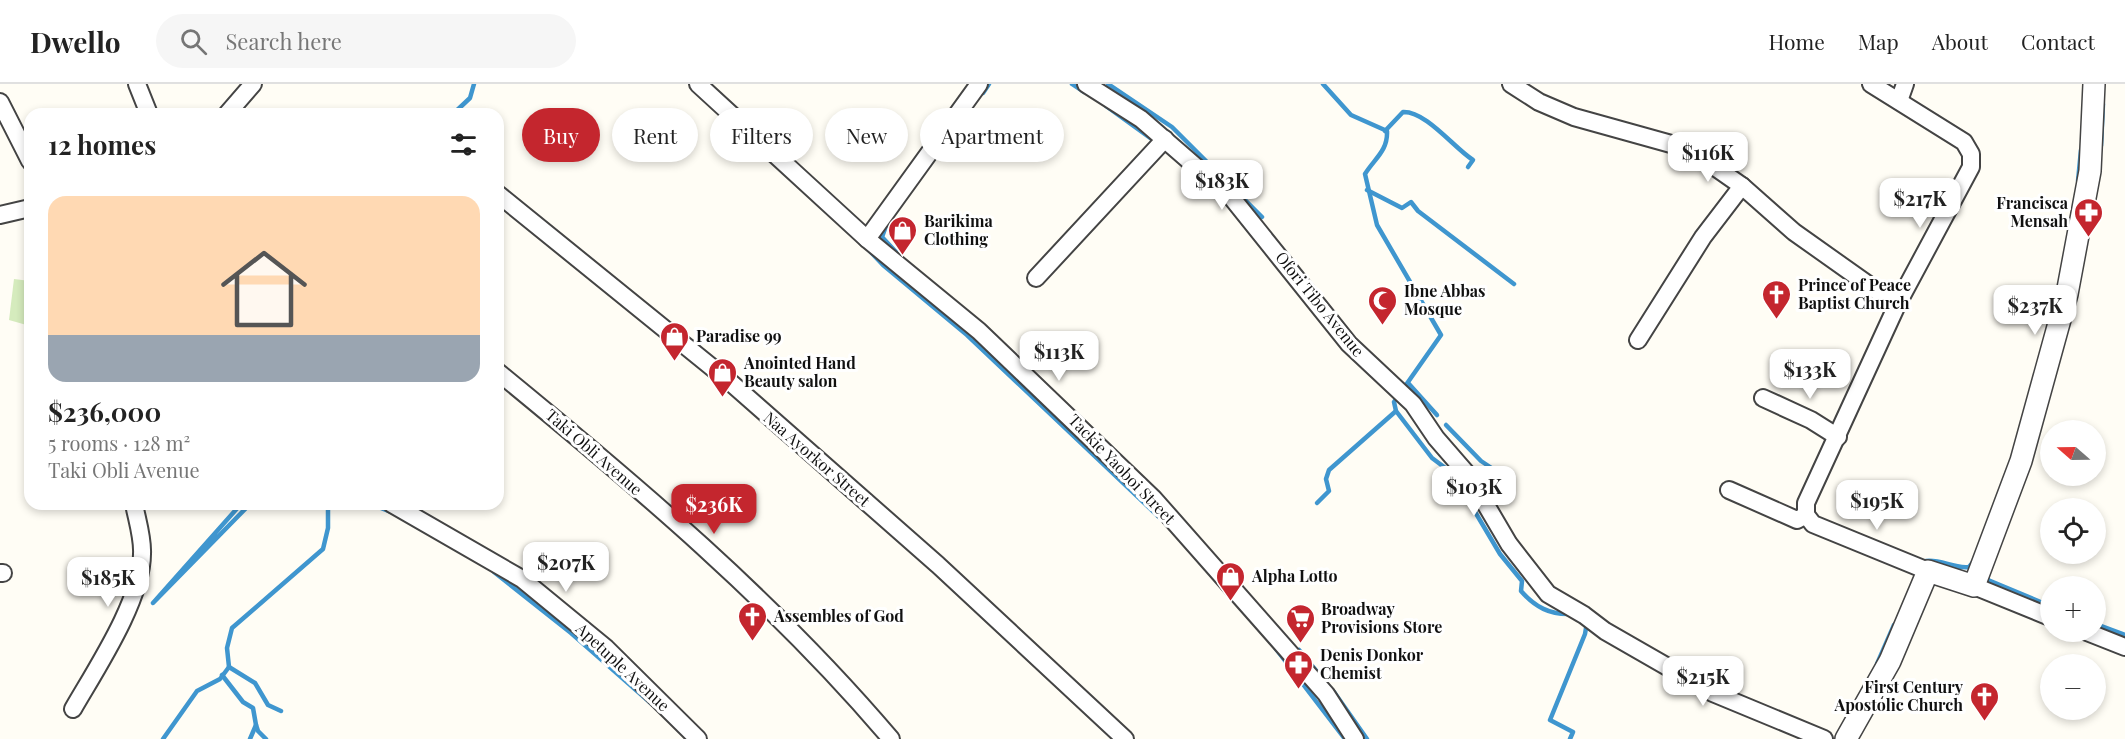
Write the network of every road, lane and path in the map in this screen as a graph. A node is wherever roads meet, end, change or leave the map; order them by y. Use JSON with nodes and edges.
{"nodes":[{"id":1,"x":137,"y":84,"type":"edge"},
{"id":2,"x":253,"y":84,"type":"edge"},
{"id":3,"x":698,"y":84,"type":"edge"},
{"id":4,"x":979,"y":84,"type":"edge"},
{"id":5,"x":1086,"y":84,"type":"edge"},
{"id":6,"x":1511,"y":84,"type":"edge"},
{"id":7,"x":1871,"y":84,"type":"edge"},
{"id":8,"x":1905,"y":84,"type":"edge"},
{"id":9,"x":2094,"y":84,"type":"edge"},
{"id":10,"x":1899,"y":101,"type":"junction"},
{"id":11,"x":0,"y":102,"type":"edge"},
{"id":12,"x":147,"y":108,"type":"edge"},
{"id":13,"x":232,"y":108,"type":"edge"},
{"id":14,"x":1165,"y":139,"type":"junction"},
{"id":15,"x":24,"y":149,"type":"edge"},
{"id":16,"x":1742,"y":186,"type":"junction"},
{"id":17,"x":504,"y":199,"type":"edge"},
{"id":18,"x":24,"y":209,"type":"edge"},
{"id":19,"x":0,"y":215,"type":"edge"},
{"id":20,"x":867,"y":239,"type":"junction"},
{"id":21,"x":1036,"y":278,"type":"dead end"},
{"id":22,"x":1897,"y":305,"type":"junction"},
{"id":23,"x":1638,"y":340,"type":"dead end"},
{"id":24,"x":504,"y":377,"type":"edge"},
{"id":25,"x":1763,"y":398,"type":"dead end"},
{"id":26,"x":1838,"y":437,"type":"junction"},
{"id":27,"x":1729,"y":490,"type":"dead end"},
{"id":28,"x":135,"y":510,"type":"edge"},
{"id":29,"x":402,"y":510,"type":"edge"},
{"id":30,"x":1806,"y":514,"type":"junction"},
{"id":31,"x":1928,"y":571,"type":"junction"},
{"id":32,"x":1974,"y":586,"type":"junction"},
{"id":33,"x":2040,"y":613,"type":"edge"},
{"id":34,"x":2106,"y":640,"type":"edge"},
{"id":35,"x":2125,"y":647,"type":"edge"},
{"id":36,"x":73,"y":709,"type":"dead end"},
{"id":37,"x":698,"y":739,"type":"edge"},
{"id":38,"x":891,"y":739,"type":"edge"},
{"id":39,"x":1125,"y":739,"type":"edge"},
{"id":40,"x":1355,"y":739,"type":"edge"},
{"id":41,"x":1824,"y":739,"type":"edge"},
{"id":42,"x":1846,"y":739,"type":"edge"}],
"edges":[{"from":1,"to":12,"type":"street"},
{"from":2,"to":13,"type":"street"},
{"from":3,"to":20,"type":"street","name":"Tackie Yaoboi Street"},
{"from":4,"to":20,"type":"street"},
{"from":5,"to":14,"type":"street","name":"Ofori Tibo Avenue"},
{"from":6,"to":16,"type":"street"},
{"from":7,"to":10,"type":"street"},
{"from":8,"to":10,"type":"street"},
{"from":9,"to":32,"type":"street"},
{"from":10,"to":22,"type":"street"},
{"from":11,"to":15,"type":"street"},
{"from":14,"to":21,"type":"street"},
{"from":14,"to":41,"type":"street","name":"Ofori Tibo Avenue"},
{"from":16,"to":22,"type":"street"},
{"from":16,"to":23,"type":"street"},
{"from":17,"to":39,"type":"street","name":"Naa Ayorkor Street"},
{"from":18,"to":19,"type":"street"},
{"from":20,"to":40,"type":"street","name":"Tackie Yaoboi Street"},
{"from":22,"to":26,"type":"street"},
{"from":24,"to":38,"type":"street","name":"Taki Obli Avenue"},
{"from":25,"to":26,"type":"street"},
{"from":26,"to":30,"type":"street"},
{"from":27,"to":30,"type":"street"},
{"from":28,"to":36,"type":"street"},
{"from":29,"to":37,"type":"street","name":"Apetuple Avenue"},
{"from":30,"to":31,"type":"street"},
{"from":31,"to":32,"type":"street"},
{"from":31,"to":42,"type":"street"},
{"from":32,"to":33,"type":"street"},
{"from":34,"to":35,"type":"street"}]}
